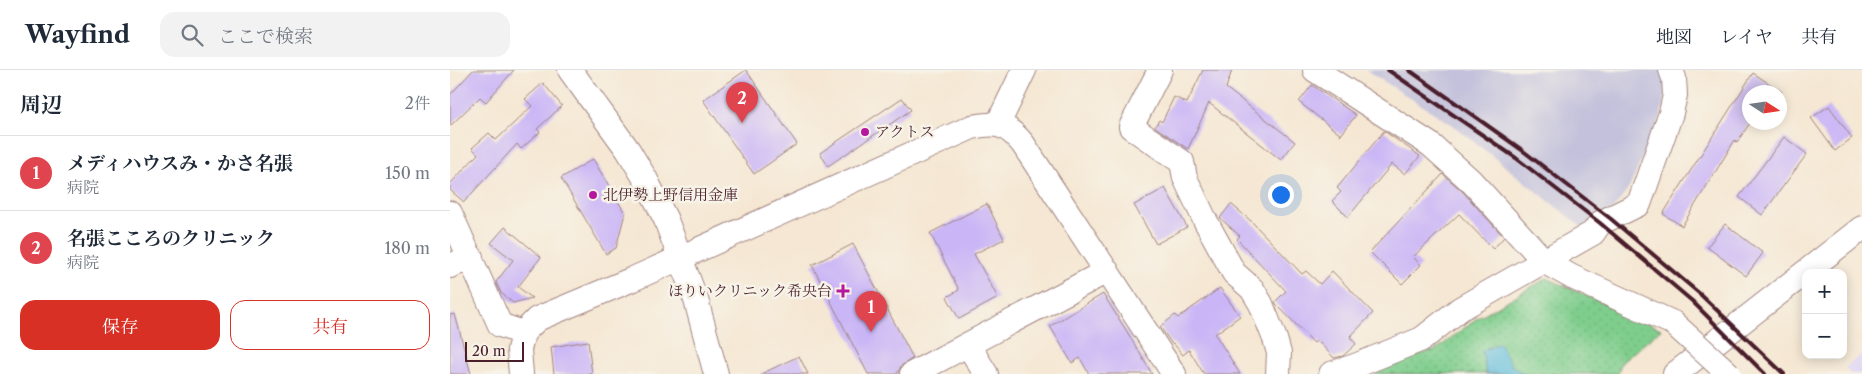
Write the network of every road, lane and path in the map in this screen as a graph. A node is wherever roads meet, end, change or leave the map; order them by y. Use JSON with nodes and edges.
{"nodes":[{"id":1,"x":570,"y":70,"type":"edge"},
{"id":2,"x":1024,"y":70,"type":"edge"},
{"id":3,"x":1160,"y":70,"type":"edge"},
{"id":4,"x":1315,"y":70,"type":"edge"},
{"id":5,"x":1671,"y":70,"type":"edge"},
{"id":6,"x":998,"y":124,"type":"junction"},
{"id":7,"x":450,"y":213,"type":"edge"},
{"id":8,"x":1862,"y":228,"type":"edge"},
{"id":9,"x":680,"y":257,"type":"junction"},
{"id":10,"x":460,"y":261,"type":"edge"},
{"id":11,"x":1545,"y":262,"type":"junction"},
{"id":12,"x":1107,"y":271,"type":"junction"},
{"id":13,"x":523,"y":333,"type":"junction"},
{"id":14,"x":968,"y":346,"type":"junction"},
{"id":15,"x":521,"y":374,"type":"edge"},
{"id":16,"x":716,"y":374,"type":"edge"},
{"id":17,"x":912,"y":374,"type":"edge"},
{"id":18,"x":986,"y":374,"type":"edge"},
{"id":19,"x":1174,"y":374,"type":"edge"},
{"id":20,"x":1278,"y":374,"type":"edge"},
{"id":21,"x":1331,"y":374,"type":"edge"},
{"id":22,"x":1675,"y":374,"type":"edge"},
{"id":23,"x":1729,"y":374,"type":"edge"}],
"edges":[{"from":1,"to":9,"type":"street"},
{"from":2,"to":6,"type":"street"},
{"from":3,"to":20,"type":"street"},
{"from":4,"to":11,"type":"street"},
{"from":5,"to":11,"type":"street"},
{"from":6,"to":9,"type":"street"},
{"from":6,"to":12,"type":"street"},
{"from":7,"to":10,"type":"street"},
{"from":8,"to":22,"type":"street"},
{"from":9,"to":13,"type":"street"},
{"from":9,"to":16,"type":"street"},
{"from":10,"to":13,"type":"street"},
{"from":11,"to":21,"type":"street"},
{"from":11,"to":23,"type":"street","bridge":true},
{"from":12,"to":14,"type":"street"},
{"from":12,"to":19,"type":"street"},
{"from":13,"to":15,"type":"street"},
{"from":14,"to":17,"type":"street"},
{"from":14,"to":18,"type":"street"}]}
